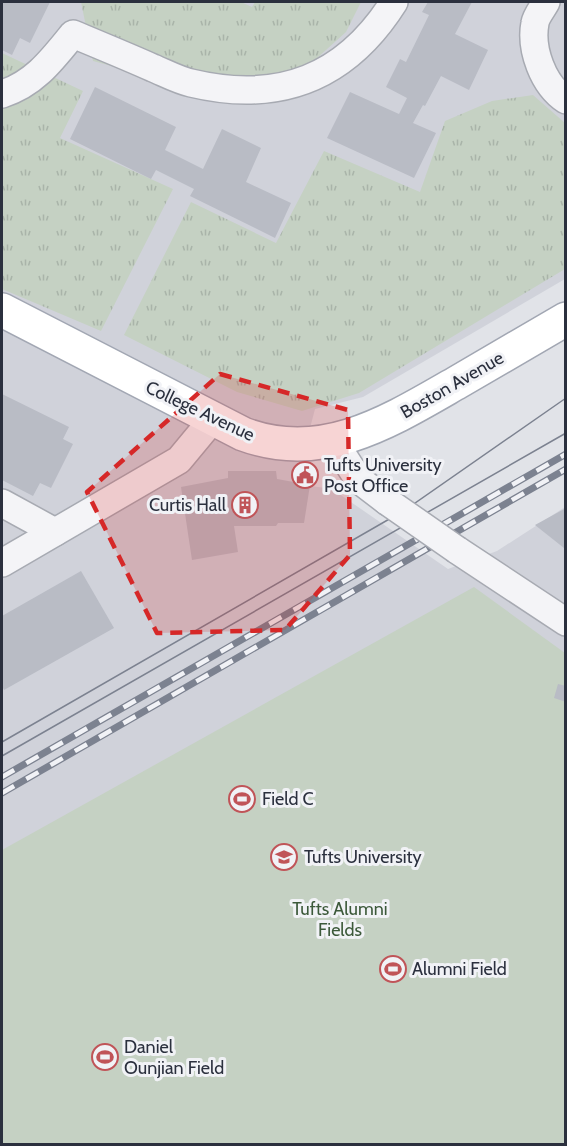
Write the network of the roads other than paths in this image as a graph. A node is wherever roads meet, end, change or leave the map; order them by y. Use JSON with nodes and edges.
{"nodes":[{"id":1,"x":394,"y":2,"type":"edge"},
{"id":2,"x":546,"y":2,"type":"edge"},
{"id":3,"x":2,"y":94,"type":"edge"},
{"id":4,"x":566,"y":100,"type":"edge"},
{"id":5,"x":2,"y":310,"type":"edge"},
{"id":6,"x":566,"y":319,"type":"edge"},
{"id":7,"x":213,"y":419,"type":"junction"},
{"id":8,"x":333,"y":440,"type":"junction"},
{"id":9,"x":2,"y":503,"type":"edge"},
{"id":10,"x":55,"y":532,"type":"junction"},
{"id":11,"x":2,"y":563,"type":"edge"},
{"id":12,"x":566,"y":622,"type":"edge"}],
"edges":[{"from":1,"to":3,"type":"street"},
{"from":2,"to":4,"type":"street"},
{"from":5,"to":7,"type":"main road","name":"College Avenue"},
{"from":6,"to":8,"type":"main road","name":"Boston Avenue"},
{"from":7,"to":8,"type":"main road","name":"College Avenue"},
{"from":7,"to":10,"type":"street"},
{"from":8,"to":12,"type":"street","bridge":true},
{"from":9,"to":10,"type":"street"},
{"from":10,"to":11,"type":"street"}]}
